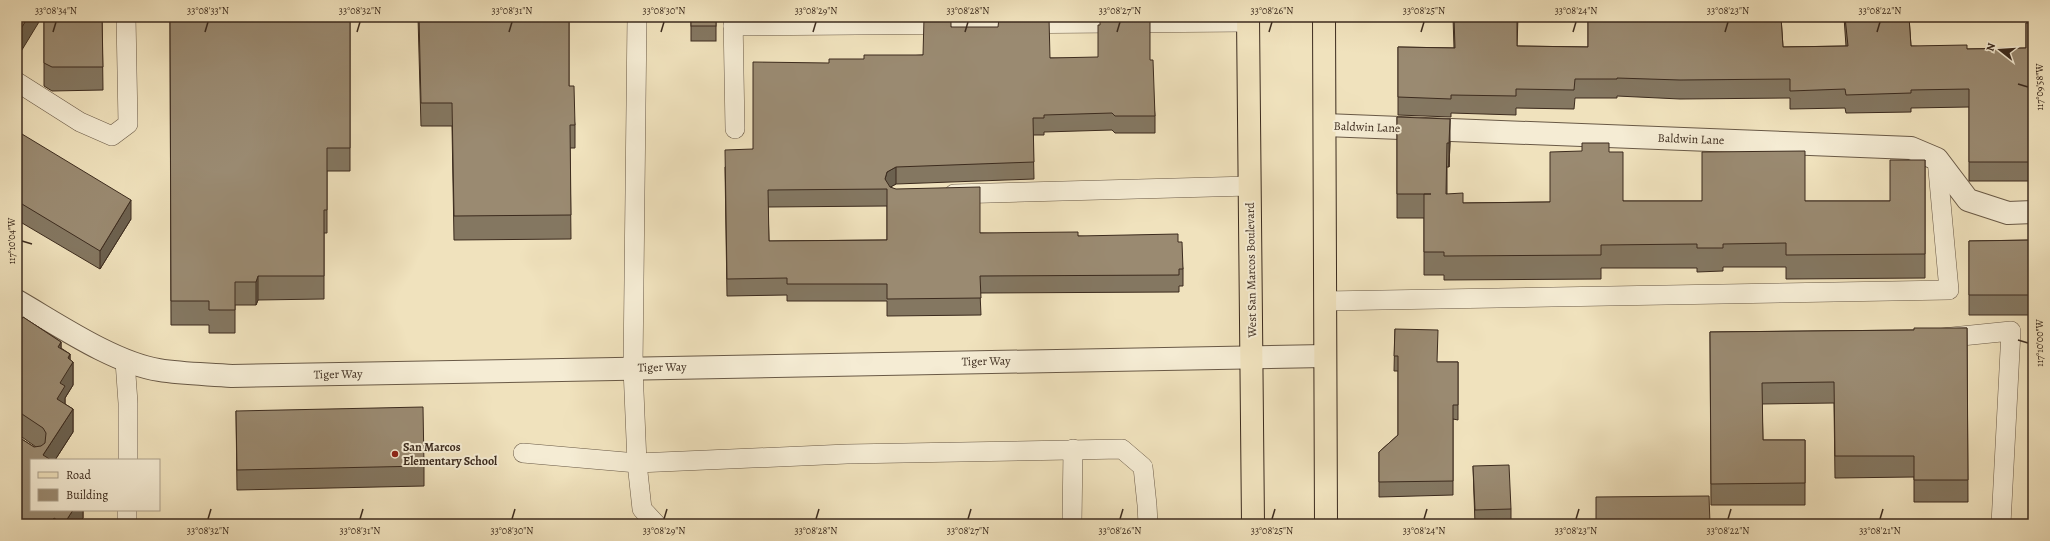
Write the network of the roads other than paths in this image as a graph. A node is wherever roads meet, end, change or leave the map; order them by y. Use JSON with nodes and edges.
{"nodes":[{"id":1,"x":126,"y":17,"type":"edge"},
{"id":2,"x":637,"y":17,"type":"edge"},
{"id":3,"x":1324,"y":17,"type":"edge"},
{"id":4,"x":1248,"y":20,"type":"edge"},
{"id":5,"x":733,"y":22,"type":"edge"},
{"id":6,"x":17,"y":82,"type":"edge"},
{"id":7,"x":1325,"y":125,"type":"junction"},
{"id":8,"x":735,"y":129,"type":"dead end"},
{"id":9,"x":1937,"y":159,"type":"junction"},
{"id":10,"x":1250,"y":186,"type":"junction"},
{"id":11,"x":935,"y":194,"type":"edge"},
{"id":12,"x":2033,"y":212,"type":"edge"},
{"id":13,"x":17,"y":301,"type":"edge"},
{"id":14,"x":1325,"y":301,"type":"junction"},
{"id":15,"x":1925,"y":339,"type":"edge"},
{"id":16,"x":1252,"y":356,"type":"junction"},
{"id":17,"x":1325,"y":356,"type":"junction"},
{"id":18,"x":124,"y":361,"type":"junction"},
{"id":19,"x":633,"y":368,"type":"junction"},
{"id":20,"x":1073,"y":449,"type":"junction"},
{"id":21,"x":523,"y":453,"type":"dead end"},
{"id":22,"x":128,"y":459,"type":"edge"},
{"id":23,"x":637,"y":463,"type":"junction"},
{"id":24,"x":127,"y":511,"type":"edge"},
{"id":25,"x":127,"y":524,"type":"edge"},
{"id":26,"x":656,"y":524,"type":"edge"},
{"id":27,"x":1072,"y":524,"type":"edge"},
{"id":28,"x":1148,"y":524,"type":"edge"},
{"id":29,"x":1253,"y":524,"type":"edge"},
{"id":30,"x":1326,"y":524,"type":"edge"},
{"id":31,"x":2001,"y":524,"type":"edge"}],
"edges":[{"from":1,"to":6,"type":"lane"},
{"from":2,"to":19,"type":"lane"},
{"from":3,"to":7,"type":"main road"},
{"from":4,"to":5,"type":"lane"},
{"from":4,"to":10,"type":"main road","name":"West San Marcos Boulevard"},
{"from":5,"to":8,"type":"lane"},
{"from":7,"to":9,"type":"street","name":"Baldwin Lane"},
{"from":7,"to":14,"type":"main road"},
{"from":9,"to":12,"type":"street","name":"Baldwin Lane"},
{"from":9,"to":14,"type":"lane"},
{"from":10,"to":11,"type":"lane"},
{"from":10,"to":16,"type":"main road","name":"West San Marcos Boulevard"},
{"from":13,"to":18,"type":"street","name":"Tiger Way"},
{"from":14,"to":17,"type":"main road"},
{"from":15,"to":31,"type":"lane"},
{"from":16,"to":17,"type":"street","name":"Tiger Way"},
{"from":16,"to":19,"type":"street","name":"Tiger Way"},
{"from":16,"to":29,"type":"main road","name":"West San Marcos Boulevard"},
{"from":17,"to":30,"type":"main road"},
{"from":18,"to":19,"type":"street","name":"Tiger Way"},
{"from":18,"to":22,"type":"lane"},
{"from":19,"to":23,"type":"lane"},
{"from":20,"to":23,"type":"lane"},
{"from":20,"to":27,"type":"lane"},
{"from":20,"to":28,"type":"lane"},
{"from":21,"to":23,"type":"lane"},
{"from":23,"to":26,"type":"lane"},
{"from":24,"to":25,"type":"lane"}]}
